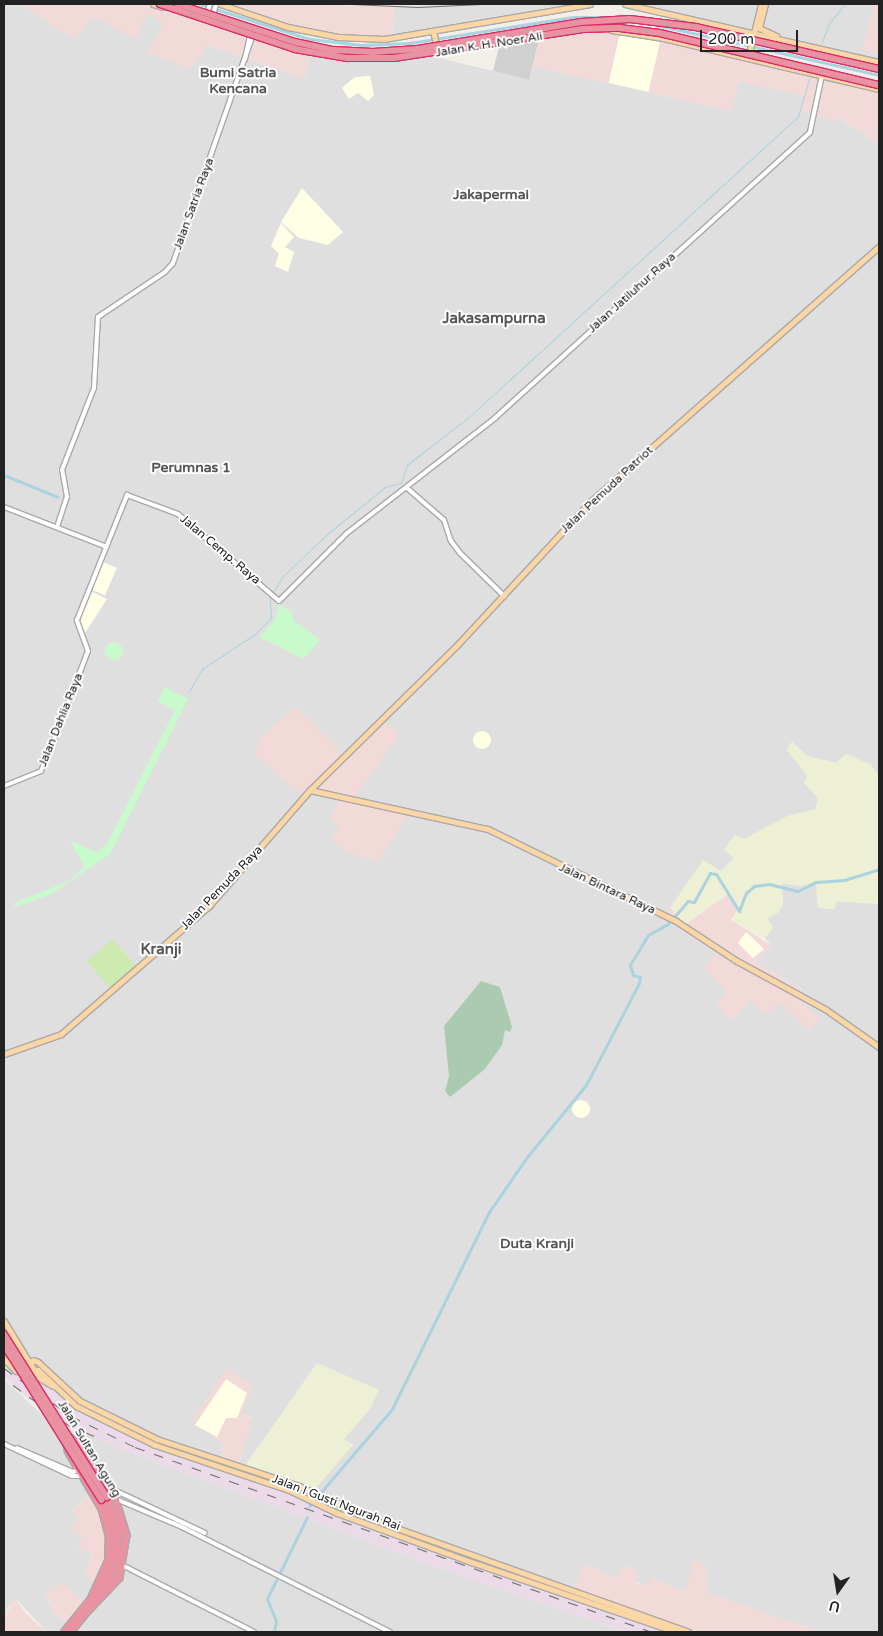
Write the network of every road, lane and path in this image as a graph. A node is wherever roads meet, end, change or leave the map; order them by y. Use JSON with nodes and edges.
{"nodes":[{"id":1,"x":153,"y":4,"type":"edge"},
{"id":2,"x":160,"y":4,"type":"edge"},
{"id":3,"x":178,"y":4,"type":"edge"},
{"id":4,"x":210,"y":4,"type":"edge"},
{"id":5,"x":217,"y":4,"type":"edge"},
{"id":6,"x":590,"y":4,"type":"edge"},
{"id":7,"x":625,"y":4,"type":"edge"},
{"id":8,"x":761,"y":4,"type":"edge"},
{"id":9,"x":766,"y":4,"type":"edge"},
{"id":10,"x":227,"y":5,"type":"edge"},
{"id":11,"x":188,"y":16,"type":"junction"},
{"id":12,"x":209,"y":16,"type":"junction"},
{"id":13,"x":233,"y":30,"type":"junction"},
{"id":14,"x":434,"y":32,"type":"junction"},
{"id":15,"x":751,"y":33,"type":"junction"},
{"id":16,"x":251,"y":36,"type":"junction"},
{"id":17,"x":797,"y":43,"type":"junction"},
{"id":18,"x":438,"y":54,"type":"junction"},
{"id":19,"x":747,"y":54,"type":"junction"},
{"id":20,"x":879,"y":62,"type":"edge"},
{"id":21,"x":879,"y":69,"type":"edge"},
{"id":22,"x":822,"y":76,"type":"junction"},
{"id":23,"x":879,"y":85,"type":"edge"},
{"id":24,"x":879,"y":89,"type":"edge"},
{"id":25,"x":879,"y":246,"type":"edge"},
{"id":26,"x":407,"y":488,"type":"junction"},
{"id":27,"x":127,"y":495,"type":"joint"},
{"id":28,"x":4,"y":507,"type":"edge"},
{"id":29,"x":57,"y":527,"type":"junction"},
{"id":30,"x":107,"y":547,"type":"junction"},
{"id":31,"x":504,"y":596,"type":"junction"},
{"id":32,"x":279,"y":601,"type":"joint"},
{"id":33,"x":351,"y":752,"type":"joint"},
{"id":34,"x":4,"y":786,"type":"edge"},
{"id":35,"x":310,"y":790,"type":"junction"},
{"id":36,"x":879,"y":1047,"type":"edge"},
{"id":37,"x":4,"y":1054,"type":"edge"},
{"id":38,"x":4,"y":1321,"type":"edge"},
{"id":39,"x":4,"y":1334,"type":"edge"},
{"id":40,"x":4,"y":1344,"type":"edge"},
{"id":41,"x":4,"y":1359,"type":"edge"},
{"id":42,"x":31,"y":1361,"type":"junction"},
{"id":43,"x":15,"y":1369,"type":"junction"},
{"id":44,"x":34,"y":1370,"type":"junction"},
{"id":45,"x":4,"y":1443,"type":"edge"},
{"id":46,"x":207,"y":1457,"type":"junction"},
{"id":47,"x":206,"y":1463,"type":"junction"},
{"id":48,"x":80,"y":1473,"type":"junction"},
{"id":49,"x":108,"y":1487,"type":"junction"},
{"id":50,"x":116,"y":1499,"type":"junction"},
{"id":51,"x":176,"y":1518,"type":"junction"},
{"id":52,"x":174,"y":1523,"type":"junction"},
{"id":53,"x":376,"y":1523,"type":"junction"},
{"id":54,"x":206,"y":1533,"type":"dead end"},
{"id":55,"x":118,"y":1543,"type":"junction"},
{"id":56,"x":127,"y":1545,"type":"junction"},
{"id":57,"x":478,"y":1556,"type":"junction"},
{"id":58,"x":471,"y":1562,"type":"junction"},
{"id":59,"x":124,"y":1566,"type":"junction"},
{"id":60,"x":89,"y":1609,"type":"junction"},
{"id":61,"x":64,"y":1632,"type":"edge"},
{"id":62,"x":71,"y":1632,"type":"edge"},
{"id":63,"x":254,"y":1632,"type":"edge"},
{"id":64,"x":390,"y":1632,"type":"edge"},
{"id":65,"x":677,"y":1632,"type":"edge"},
{"id":66,"x":688,"y":1632,"type":"edge"}],
"edges":[{"from":1,"to":11,"type":"main road","name":"Jalan K. H. Noer Ali"},
{"from":2,"to":23,"type":"highway","bridge":true},
{"from":3,"to":21,"type":"highway","bridge":true},
{"from":4,"to":12,"type":"street"},
{"from":5,"to":10,"type":"main road","name":"Jalan K. H. Noer Ali"},
{"from":5,"to":12,"type":"street"},
{"from":6,"to":14,"type":"main road","name":"Jalan K. H. Noer Ali"},
{"from":7,"to":15,"type":"main road"},
{"from":8,"to":15,"type":"main road"},
{"from":9,"to":17,"type":"main road"},
{"from":10,"to":14,"type":"main road","name":"Jalan K. H. Noer Ali"},
{"from":11,"to":12,"type":"main road","name":"Jalan K. H. Noer Ali"},
{"from":11,"to":13,"type":"main road","name":"Jalan K. H. Noer Ali"},
{"from":12,"to":13,"type":"main road","name":"Jalan K. H. Noer Ali"},
{"from":13,"to":16,"type":"main road","name":"Jalan K. H. Noer Ali"},
{"from":14,"to":18,"type":"main road"},
{"from":15,"to":17,"type":"main road"},
{"from":15,"to":19,"type":"main road"},
{"from":16,"to":18,"type":"main road","name":"Jalan K. H. Noer Ali"},
{"from":16,"to":29,"type":"street","name":"Jalan Satria Raya"},
{"from":17,"to":20,"type":"main road"},
{"from":18,"to":19,"type":"main road","name":"Jalan K. H. Noer Ali"},
{"from":19,"to":22,"type":"main road","name":"Jalan K. H. Noer Ali"},
{"from":22,"to":24,"type":"main road","name":"Jalan K. H. Noer Ali"},
{"from":22,"to":26,"type":"street","name":"Jalan Jatiluhur Raya"},
{"from":25,"to":31,"type":"main road","name":"Jalan Pemuda Patriot"},
{"from":26,"to":31,"type":"street"},
{"from":26,"to":32,"type":"street","name":"Jalan Jatiluhur Raya"},
{"from":27,"to":30,"type":"street","name":"Jalan Dahlia Raya"},
{"from":27,"to":32,"type":"street","name":"Jalan Cemp. Raya"},
{"from":28,"to":29,"type":"street"},
{"from":29,"to":30,"type":"street"},
{"from":30,"to":34,"type":"street","name":"Jalan Dahlia Raya"},
{"from":31,"to":33,"type":"main road","name":"Jalan Pemuda Patriot"},
{"from":33,"to":35,"type":"main road","name":"Jalan Pemuda Raya"},
{"from":35,"to":36,"type":"main road","name":"Jalan Bintara Raya"},
{"from":35,"to":37,"type":"main road","name":"Jalan Pemuda Raya"},
{"from":38,"to":42,"type":"main road"},
{"from":39,"to":55,"type":"highway","name":"Jalan Sultan Agung","bridge":true},
{"from":40,"to":55,"type":"highway","name":"Jalan Sultan Agung","bridge":true},
{"from":41,"to":43,"type":"main road"},
{"from":42,"to":43,"type":"main road"},
{"from":42,"to":44,"type":"main road","name":"Jalan I Gusti Ngurah Rai"},
{"from":42,"to":46,"type":"main road","name":"Jalan I Gusti Ngurah Rai"},
{"from":43,"to":44,"type":"main road"},
{"from":44,"to":47,"type":"main road","name":"Jalan I Gusti Ngurah Rai"},
{"from":45,"to":48,"type":"street"},
{"from":46,"to":47,"type":"main road"},
{"from":46,"to":53,"type":"main road","name":"Jalan I Gusti Ngurah Rai"},
{"from":47,"to":53,"type":"main road","name":"Jalan I Gusti Ngurah Rai"},
{"from":48,"to":49,"type":"highway"},
{"from":48,"to":60,"type":"highway"},
{"from":49,"to":50,"type":"highway"},
{"from":49,"to":51,"type":"street"},
{"from":50,"to":52,"type":"street"},
{"from":50,"to":56,"type":"highway"},
{"from":51,"to":52,"type":"street"},
{"from":51,"to":54,"type":"street"},
{"from":52,"to":64,"type":"street"},
{"from":53,"to":57,"type":"main road","name":"Jalan I Gusti Ngurah Rai"},
{"from":53,"to":58,"type":"main road","name":"Jalan I Gusti Ngurah Rai"},
{"from":55,"to":56,"type":"highway"},
{"from":55,"to":60,"type":"highway","name":"Jalan Sultan Agung"},
{"from":56,"to":59,"type":"highway"},
{"from":57,"to":58,"type":"main road"},
{"from":57,"to":66,"type":"main road","name":"Jalan I Gusti Ngurah Rai"},
{"from":58,"to":65,"type":"main road","name":"Jalan I Gusti Ngurah Rai"},
{"from":59,"to":60,"type":"highway"},
{"from":59,"to":63,"type":"street"},
{"from":60,"to":61,"type":"highway","name":"Jalan Sultan Agung"},
{"from":60,"to":62,"type":"highway","name":"Jalan Sultan Agung"}]}
